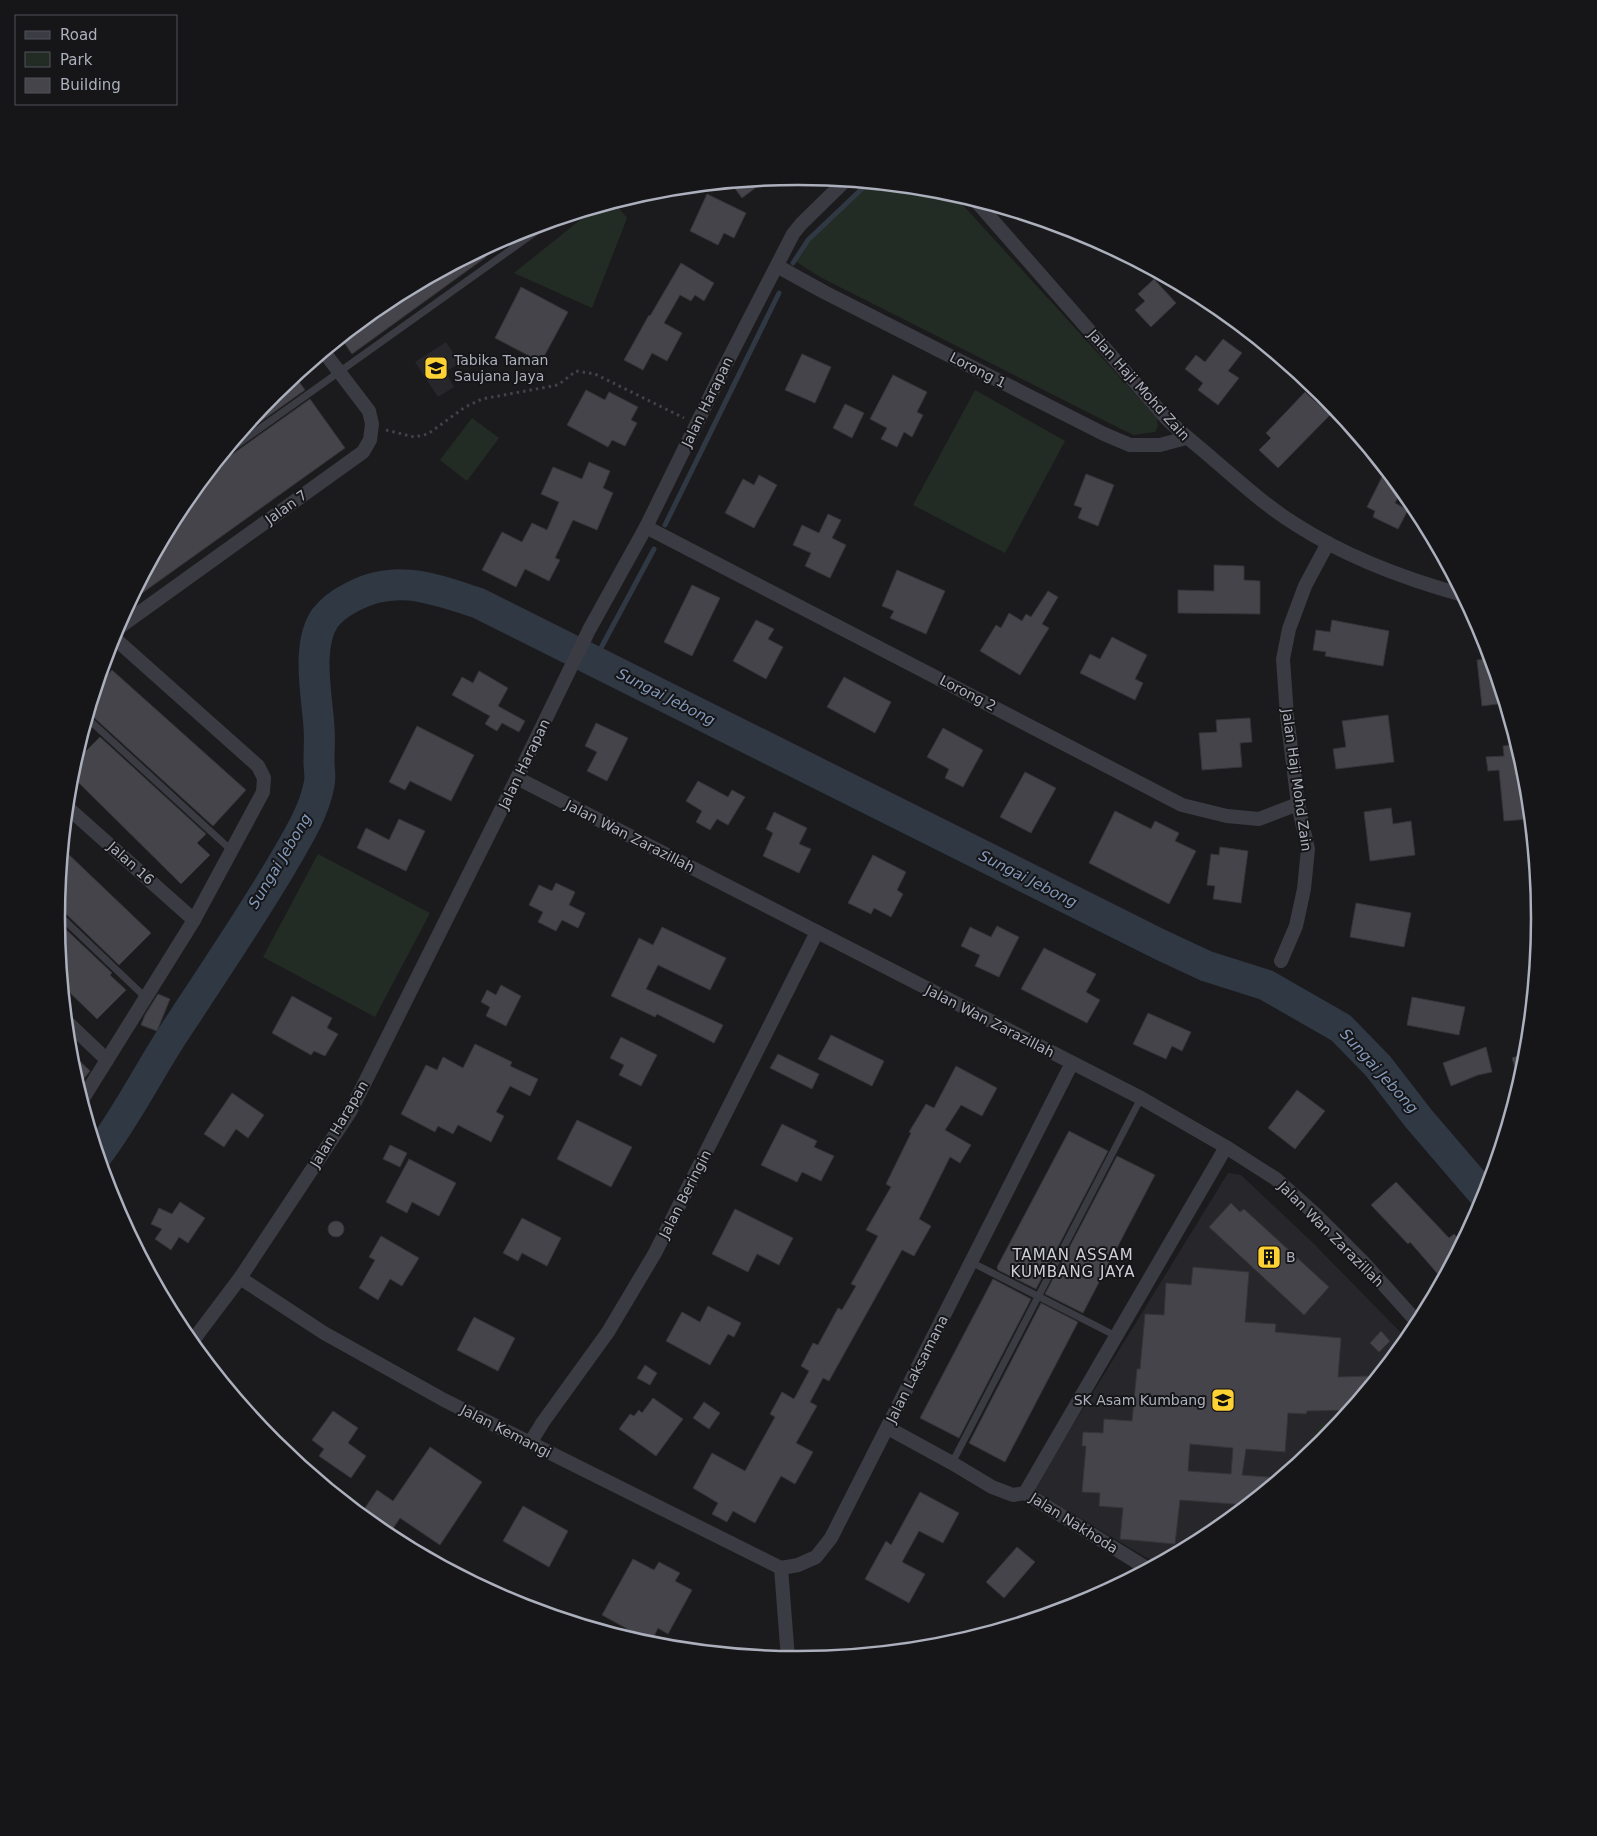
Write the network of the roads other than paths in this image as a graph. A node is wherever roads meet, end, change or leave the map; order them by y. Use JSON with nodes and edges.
{"nodes":[{"id":1,"x":840,"y":186,"type":"edge"},
{"id":2,"x":982,"y":208,"type":"edge"},
{"id":3,"x":531,"y":235,"type":"edge"},
{"id":4,"x":777,"y":266,"type":"junction"},
{"id":5,"x":327,"y":357,"type":"edge"},
{"id":6,"x":338,"y":372,"type":"junction"},
{"id":7,"x":1186,"y":438,"type":"junction"},
{"id":8,"x":240,"y":442,"type":"edge"},
{"id":9,"x":646,"y":526,"type":"junction"},
{"id":10,"x":1328,"y":543,"type":"junction"},
{"id":11,"x":1455,"y":593,"type":"edge"},
{"id":12,"x":129,"y":620,"type":"edge"},
{"id":13,"x":119,"y":642,"type":"edge"},
{"id":14,"x":92,"y":722,"type":"edge"},
{"id":15,"x":517,"y":778,"type":"junction"},
{"id":16,"x":1298,"y":804,"type":"junction"},
{"id":17,"x":73,"y":812,"type":"edge"},
{"id":18,"x":231,"y":850,"type":"junction"},
{"id":19,"x":194,"y":920,"type":"junction"},
{"id":20,"x":65,"y":921,"type":"edge"},
{"id":21,"x":817,"y":932,"type":"junction"},
{"id":22,"x":1281,"y":961,"type":"dead end"},
{"id":23,"x":145,"y":997,"type":"junction"},
{"id":24,"x":73,"y":1028,"type":"edge"},
{"id":25,"x":107,"y":1060,"type":"junction"},
{"id":26,"x":1072,"y":1063,"type":"junction"},
{"id":27,"x":86,"y":1093,"type":"edge"},
{"id":28,"x":1140,"y":1098,"type":"junction"},
{"id":29,"x":1226,"y":1147,"type":"junction"},
{"id":30,"x":971,"y":1262,"type":"junction"},
{"id":31,"x":240,"y":1278,"type":"junction"},
{"id":32,"x":1037,"y":1296,"type":"junction"},
{"id":33,"x":1413,"y":1318,"type":"edge"},
{"id":34,"x":196,"y":1336,"type":"edge"},
{"id":35,"x":1116,"y":1336,"type":"junction"},
{"id":36,"x":888,"y":1428,"type":"junction"},
{"id":37,"x":530,"y":1443,"type":"junction"},
{"id":38,"x":952,"y":1463,"type":"junction"},
{"id":39,"x":1025,"y":1493,"type":"junction"},
{"id":40,"x":1142,"y":1565,"type":"edge"},
{"id":41,"x":781,"y":1568,"type":"junction"},
{"id":42,"x":787,"y":1651,"type":"edge"}],
"edges":[{"from":1,"to":4,"type":"street","name":"Jalan Harapan"},
{"from":2,"to":7,"type":"street","name":"Jalan Haji Mohd Zain"},
{"from":3,"to":6,"type":"lane"},
{"from":4,"to":7,"type":"street","name":"Lorong 1"},
{"from":4,"to":9,"type":"street","name":"Jalan Harapan"},
{"from":5,"to":6,"type":"street"},
{"from":6,"to":8,"type":"lane"},
{"from":6,"to":12,"type":"street","name":"Jalan 7"},
{"from":7,"to":10,"type":"street","name":"Jalan Haji Mohd Zain"},
{"from":9,"to":15,"type":"street","name":"Jalan Harapan"},
{"from":9,"to":16,"type":"street","name":"Lorong 2"},
{"from":10,"to":11,"type":"street","name":"Jalan Haji Mohd Zain"},
{"from":10,"to":16,"type":"street","name":"Jalan Haji Mohd Zain"},
{"from":13,"to":18,"type":"street"},
{"from":14,"to":18,"type":"lane"},
{"from":15,"to":21,"type":"street","name":"Jalan Wan Zarazillah"},
{"from":15,"to":31,"type":"street","name":"Jalan Harapan"},
{"from":16,"to":22,"type":"street","name":"Jalan Haji Mohd Zain"},
{"from":17,"to":19,"type":"street","name":"Jalan 16"},
{"from":18,"to":19,"type":"street"},
{"from":19,"to":23,"type":"street"},
{"from":20,"to":23,"type":"lane"},
{"from":21,"to":26,"type":"street","name":"Jalan Wan Zarazillah"},
{"from":21,"to":37,"type":"street","name":"Jalan Beringin"},
{"from":23,"to":25,"type":"street"},
{"from":24,"to":25,"type":"street"},
{"from":25,"to":27,"type":"street"},
{"from":26,"to":28,"type":"street","name":"Jalan Wan Zarazillah"},
{"from":26,"to":30,"type":"street","name":"Jalan Laksamana"},
{"from":28,"to":29,"type":"street","name":"Jalan Wan Zarazillah"},
{"from":28,"to":32,"type":"lane"},
{"from":29,"to":33,"type":"street","name":"Jalan Wan Zarazillah"},
{"from":29,"to":35,"type":"street"},
{"from":30,"to":32,"type":"lane"},
{"from":30,"to":36,"type":"street","name":"Jalan Laksamana"},
{"from":31,"to":34,"type":"street","name":"Jalan Harapan"},
{"from":31,"to":37,"type":"street","name":"Jalan Kemangi"},
{"from":32,"to":35,"type":"lane"},
{"from":32,"to":38,"type":"lane"},
{"from":35,"to":39,"type":"street"},
{"from":36,"to":38,"type":"street"},
{"from":36,"to":41,"type":"street","name":"Jalan Laksamana"},
{"from":37,"to":41,"type":"street","name":"Jalan Kemangi"},
{"from":38,"to":39,"type":"street"},
{"from":39,"to":40,"type":"street","name":"Jalan Nakhoda"},
{"from":41,"to":42,"type":"street"}]}
